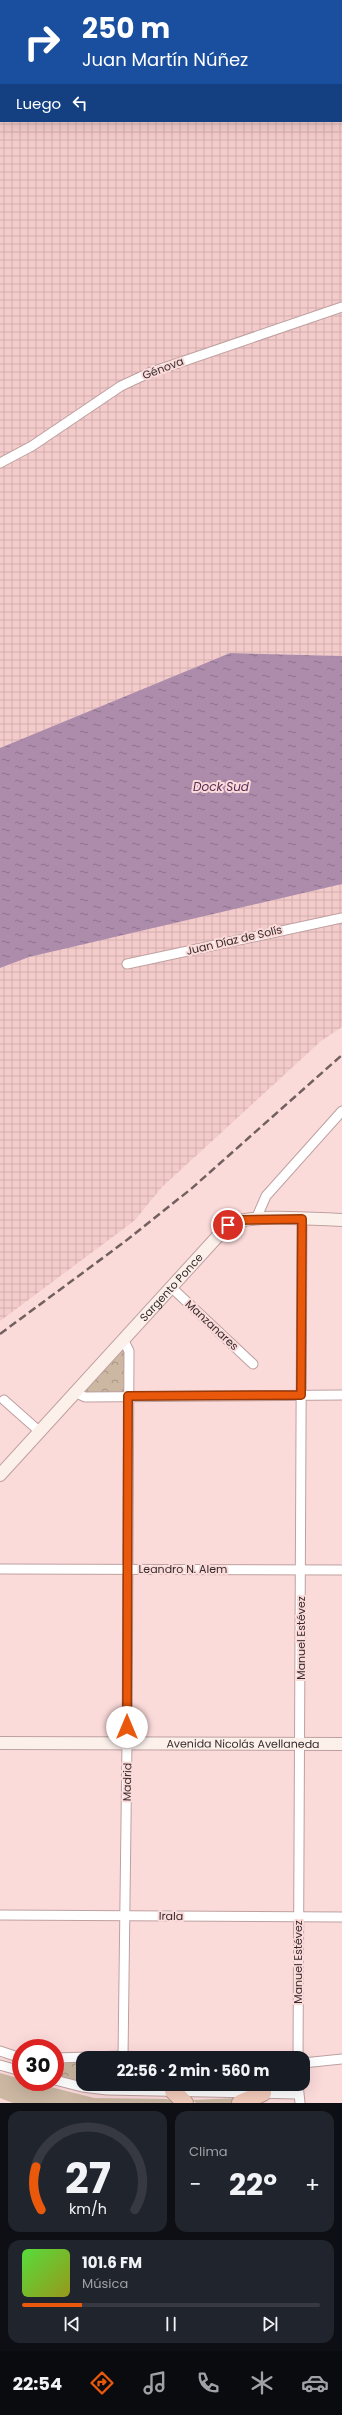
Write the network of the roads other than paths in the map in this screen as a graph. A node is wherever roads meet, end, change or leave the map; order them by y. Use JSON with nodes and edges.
{"nodes":[{"id":1,"x":342,"y":307,"type":"edge"},
{"id":2,"x":0,"y":464,"type":"edge"},
{"id":3,"x":342,"y":918,"type":"edge"},
{"id":4,"x":127,"y":964,"type":"dead end"},
{"id":5,"x":342,"y":1112,"type":"edge"},
{"id":6,"x":256,"y":1219,"type":"junction"},
{"id":7,"x":302,"y":1219,"type":"junction"},
{"id":8,"x":342,"y":1220,"type":"edge"},
{"id":9,"x":171,"y":1287,"type":"junction"},
{"id":10,"x":122,"y":1339,"type":"junction"},
{"id":11,"x":253,"y":1364,"type":"dead end"},
{"id":12,"x":74,"y":1392,"type":"junction"},
{"id":13,"x":301,"y":1395,"type":"junction"},
{"id":14,"x":342,"y":1395,"type":"edge"},
{"id":15,"x":128,"y":1396,"type":"junction"},
{"id":16,"x":4,"y":1400,"type":"dead end"},
{"id":17,"x":39,"y":1431,"type":"junction"},
{"id":18,"x":0,"y":1475,"type":"edge"},
{"id":19,"x":0,"y":1569,"type":"edge"},
{"id":20,"x":128,"y":1569,"type":"junction"},
{"id":21,"x":301,"y":1570,"type":"junction"},
{"id":22,"x":342,"y":1570,"type":"edge"},
{"id":23,"x":0,"y":1743,"type":"edge"},
{"id":24,"x":127,"y":1743,"type":"junction"},
{"id":25,"x":300,"y":1744,"type":"junction"},
{"id":26,"x":342,"y":1744,"type":"edge"},
{"id":27,"x":0,"y":1915,"type":"edge"},
{"id":28,"x":126,"y":1915,"type":"junction"},
{"id":29,"x":298,"y":1917,"type":"junction"},
{"id":30,"x":342,"y":1917,"type":"edge"},
{"id":31,"x":0,"y":2051,"type":"edge"},
{"id":32,"x":123,"y":2051,"type":"edge"},
{"id":33,"x":298,"y":2051,"type":"edge"},
{"id":34,"x":12,"y":2055,"type":"edge"},
{"id":35,"x":64,"y":2058,"type":"edge"},
{"id":36,"x":76,"y":2058,"type":"edge"},
{"id":37,"x":342,"y":2059,"type":"edge"},
{"id":38,"x":310,"y":2062,"type":"edge"},
{"id":39,"x":0,"y":2065,"type":"edge"},
{"id":40,"x":12,"y":2068,"type":"edge"},
{"id":41,"x":64,"y":2082,"type":"edge"},
{"id":42,"x":76,"y":2085,"type":"edge"},
{"id":43,"x":173,"y":2091,"type":"joint"},
{"id":44,"x":263,"y":2093,"type":"junction"},
{"id":45,"x":299,"y":2098,"type":"edge"},
{"id":46,"x":185,"y":2103,"type":"edge"},
{"id":47,"x":240,"y":2103,"type":"edge"}],
"edges":[{"from":1,"to":2,"type":"street","name":"Génova"},
{"from":3,"to":4,"type":"street","name":"Juan Díaz de Solís"},
{"from":5,"to":6,"type":"street"},
{"from":6,"to":7,"type":"main road","name":"Sargento Ponce"},
{"from":6,"to":9,"type":"main road","name":"Sargento Ponce"},
{"from":7,"to":8,"type":"main road","name":"Sargento Ponce"},
{"from":7,"to":13,"type":"street","name":"Manuel Estévez"},
{"from":9,"to":10,"type":"main road","name":"Sargento Ponce"},
{"from":9,"to":11,"type":"street","name":"Manzanares"},
{"from":10,"to":12,"type":"main road","name":"Sargento Ponce"},
{"from":10,"to":15,"type":"street","name":"Madrid"},
{"from":12,"to":15,"type":"street"},
{"from":12,"to":17,"type":"main road","name":"Sargento Ponce"},
{"from":13,"to":14,"type":"street"},
{"from":13,"to":15,"type":"street"},
{"from":13,"to":21,"type":"street","name":"Manuel Estévez"},
{"from":15,"to":20,"type":"street","name":"Madrid"},
{"from":16,"to":17,"type":"street"},
{"from":17,"to":18,"type":"main road","name":"Sargento Ponce"},
{"from":19,"to":20,"type":"street","name":"Leandro N. Alem"},
{"from":20,"to":21,"type":"street","name":"Leandro N. Alem"},
{"from":20,"to":24,"type":"street","name":"Madrid"},
{"from":21,"to":22,"type":"street","name":"Leandro N. Alem"},
{"from":21,"to":25,"type":"street","name":"Manuel Estévez"},
{"from":23,"to":24,"type":"main road","name":"Avenida Nicolás Avellaneda"},
{"from":24,"to":25,"type":"main road","name":"Avenida Nicolás Avellaneda"},
{"from":24,"to":28,"type":"street","name":"Madrid"},
{"from":25,"to":26,"type":"main road","name":"Avenida Nicolás Avellaneda"},
{"from":25,"to":29,"type":"street","name":"Manuel Estévez"},
{"from":27,"to":28,"type":"street","name":"Irala"},
{"from":28,"to":29,"type":"street","name":"Irala"},
{"from":28,"to":32,"type":"street","name":"Madrid"},
{"from":29,"to":30,"type":"street","name":"Irala"},
{"from":29,"to":33,"type":"street","name":"Manuel Estévez"},
{"from":31,"to":34,"type":"street"},
{"from":35,"to":36,"type":"street"},
{"from":37,"to":38,"type":"street"},
{"from":39,"to":40,"type":"street"},
{"from":41,"to":42,"type":"street"},
{"from":43,"to":44,"type":"street"},
{"from":43,"to":46,"type":"highway"},
{"from":44,"to":45,"type":"street"},
{"from":44,"to":47,"type":"highway"}]}
